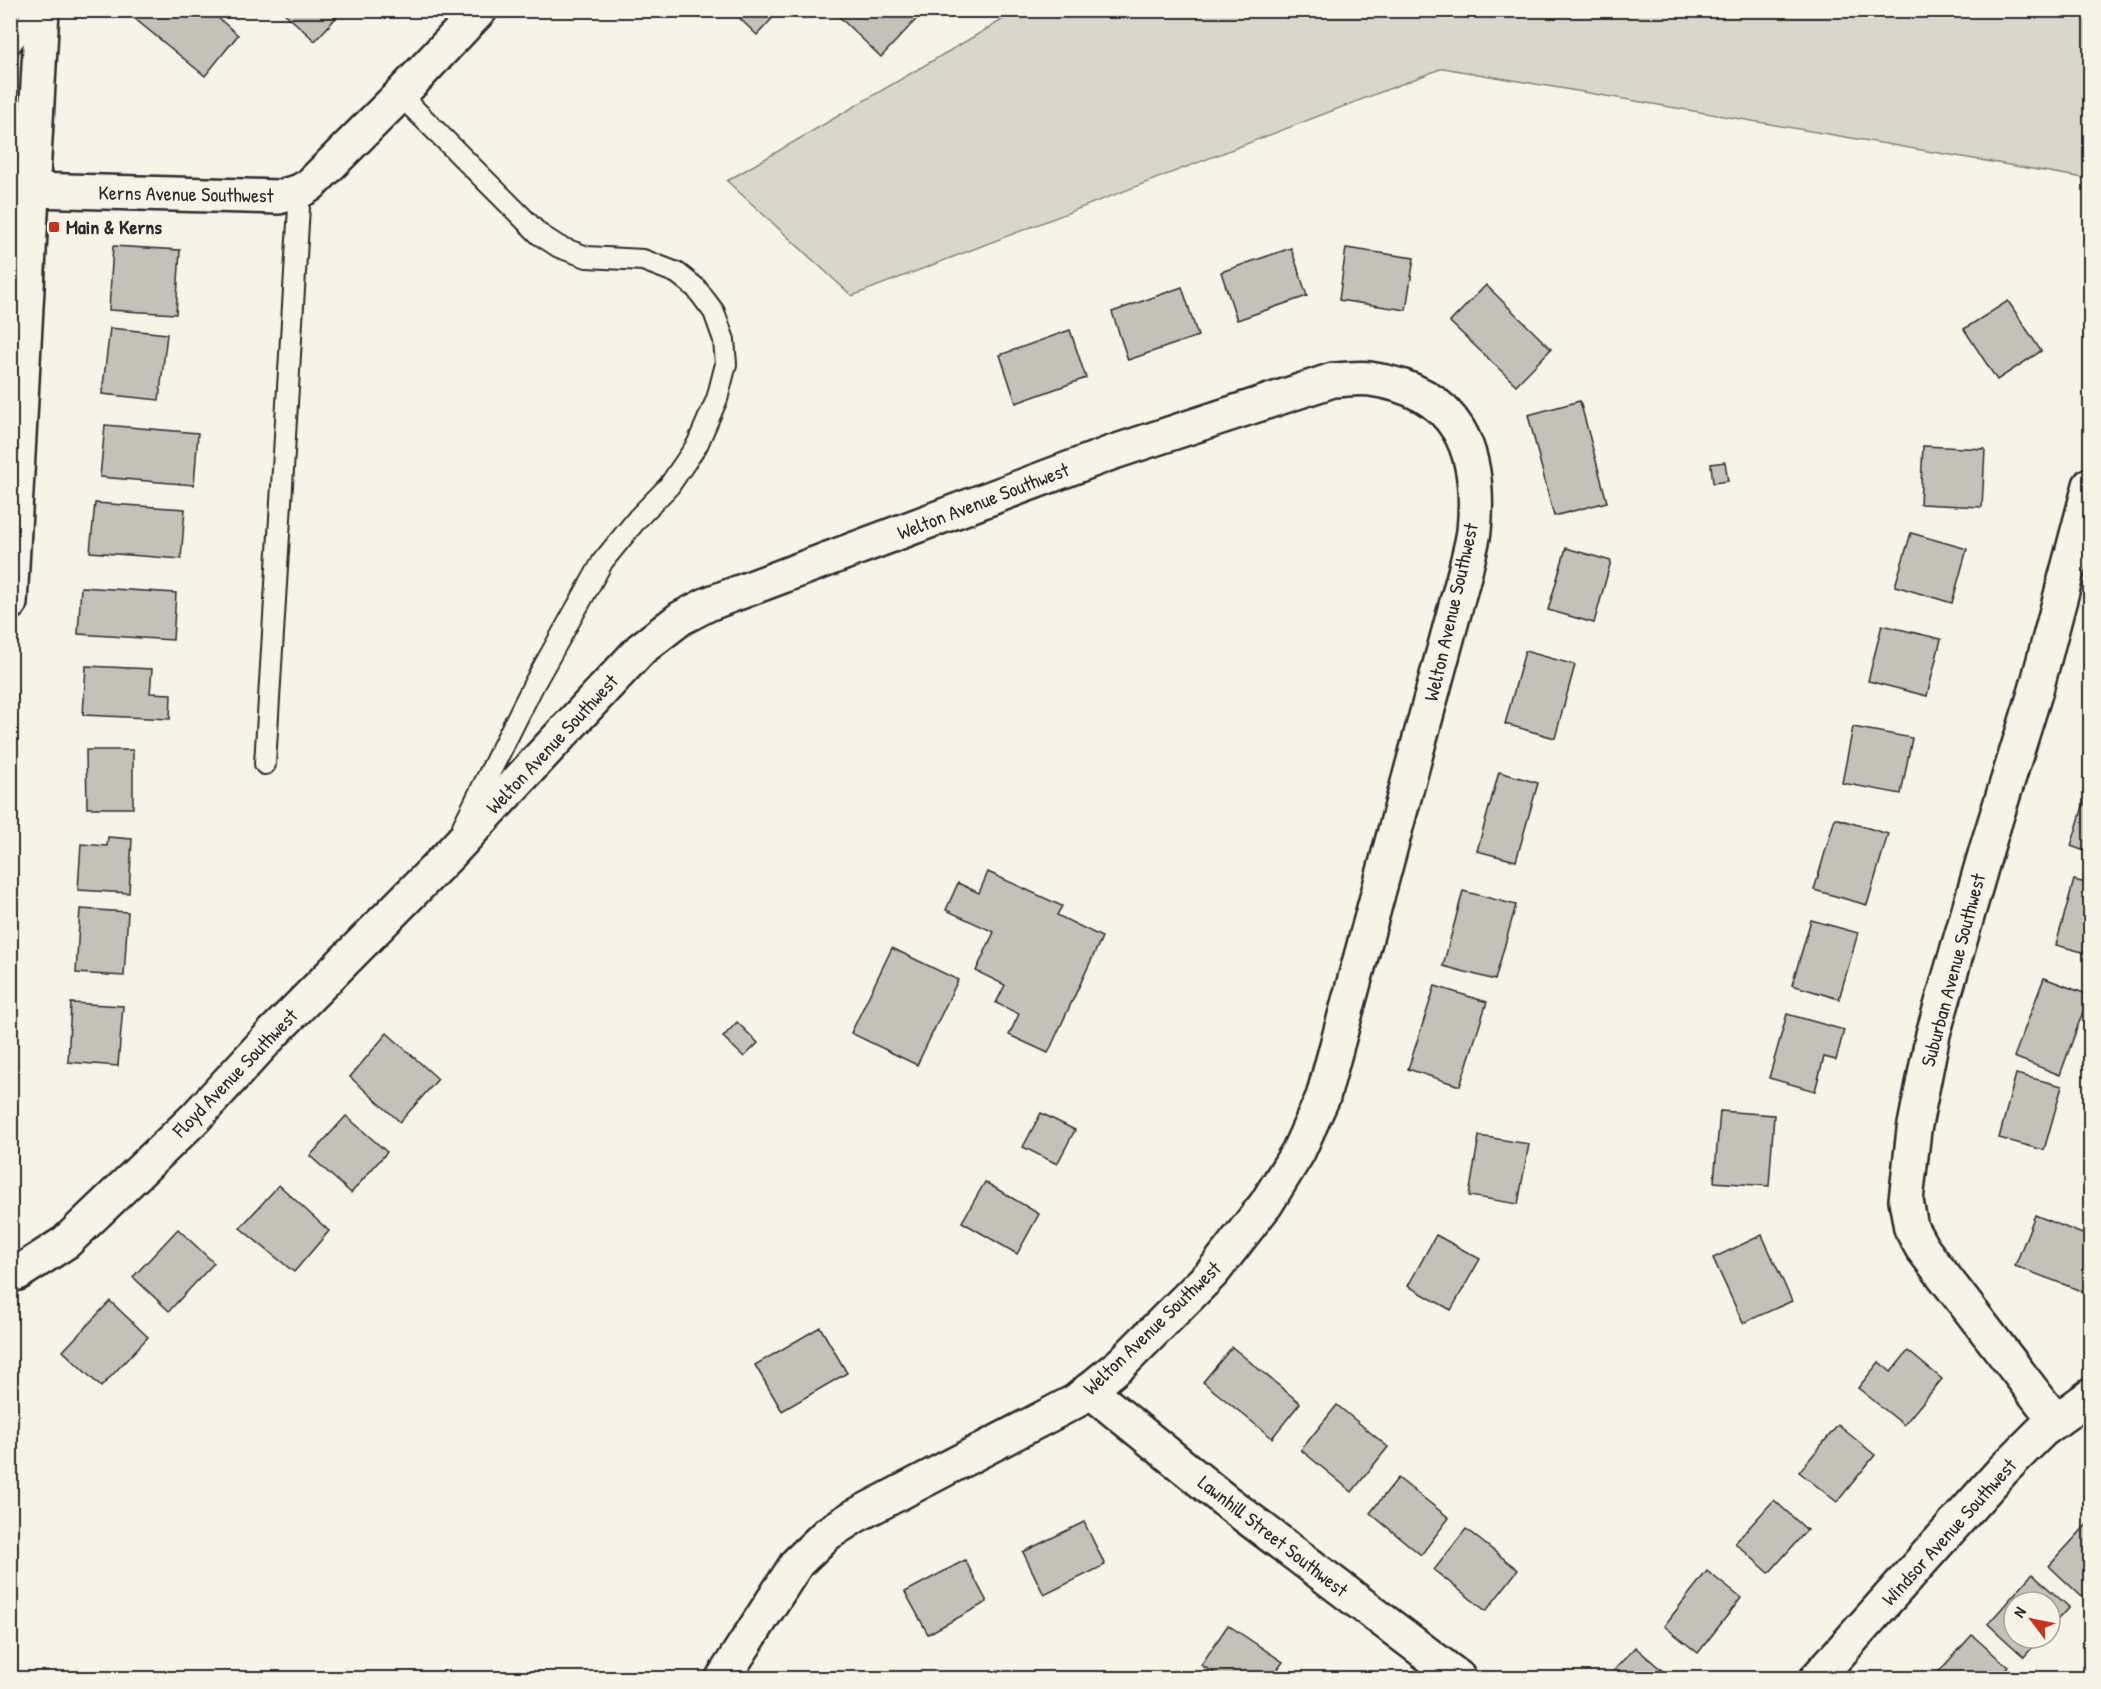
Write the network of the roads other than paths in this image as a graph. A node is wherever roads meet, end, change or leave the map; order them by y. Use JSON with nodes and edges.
{"nodes":[{"id":1,"x":36,"y":10,"type":"edge"},
{"id":2,"x":42,"y":10,"type":"edge"},
{"id":3,"x":480,"y":10,"type":"edge"},
{"id":4,"x":10,"y":45,"type":"edge"},
{"id":5,"x":400,"y":95,"type":"junction"},
{"id":6,"x":33,"y":190,"type":"junction"},
{"id":7,"x":300,"y":191,"type":"junction"},
{"id":8,"x":2091,"y":484,"type":"edge"},
{"id":9,"x":10,"y":603,"type":"edge"},
{"id":10,"x":266,"y":764,"type":"dead end"},
{"id":11,"x":448,"y":856,"type":"junction"},
{"id":12,"x":10,"y":1275,"type":"edge"},
{"id":13,"x":1089,"y":1390,"type":"junction"},
{"id":14,"x":2091,"y":1395,"type":"edge"},
{"id":15,"x":2055,"y":1420,"type":"junction"},
{"id":16,"x":723,"y":1678,"type":"edge"},
{"id":17,"x":1459,"y":1678,"type":"edge"},
{"id":18,"x":1817,"y":1678,"type":"edge"}],
"edges":[{"from":1,"to":4,"type":"lane"},
{"from":2,"to":6,"type":"street"},
{"from":3,"to":5,"type":"street","name":"Kerns Avenue Southwest"},
{"from":5,"to":7,"type":"street","name":"Kerns Avenue Southwest"},
{"from":5,"to":11,"type":"lane"},
{"from":6,"to":7,"type":"street","name":"Kerns Avenue Southwest"},
{"from":6,"to":9,"type":"street"},
{"from":7,"to":10,"type":"lane"},
{"from":8,"to":15,"type":"street","name":"Suburban Avenue Southwest"},
{"from":11,"to":12,"type":"street","name":"Floyd Avenue Southwest"},
{"from":11,"to":13,"type":"street","name":"Welton Avenue Southwest"},
{"from":13,"to":16,"type":"street","name":"Welton Avenue Southwest"},
{"from":13,"to":17,"type":"street","name":"Lawnhill Street Southwest"},
{"from":14,"to":15,"type":"street","name":"Windsor Avenue Southwest"},
{"from":15,"to":18,"type":"street","name":"Windsor Avenue Southwest"}]}
